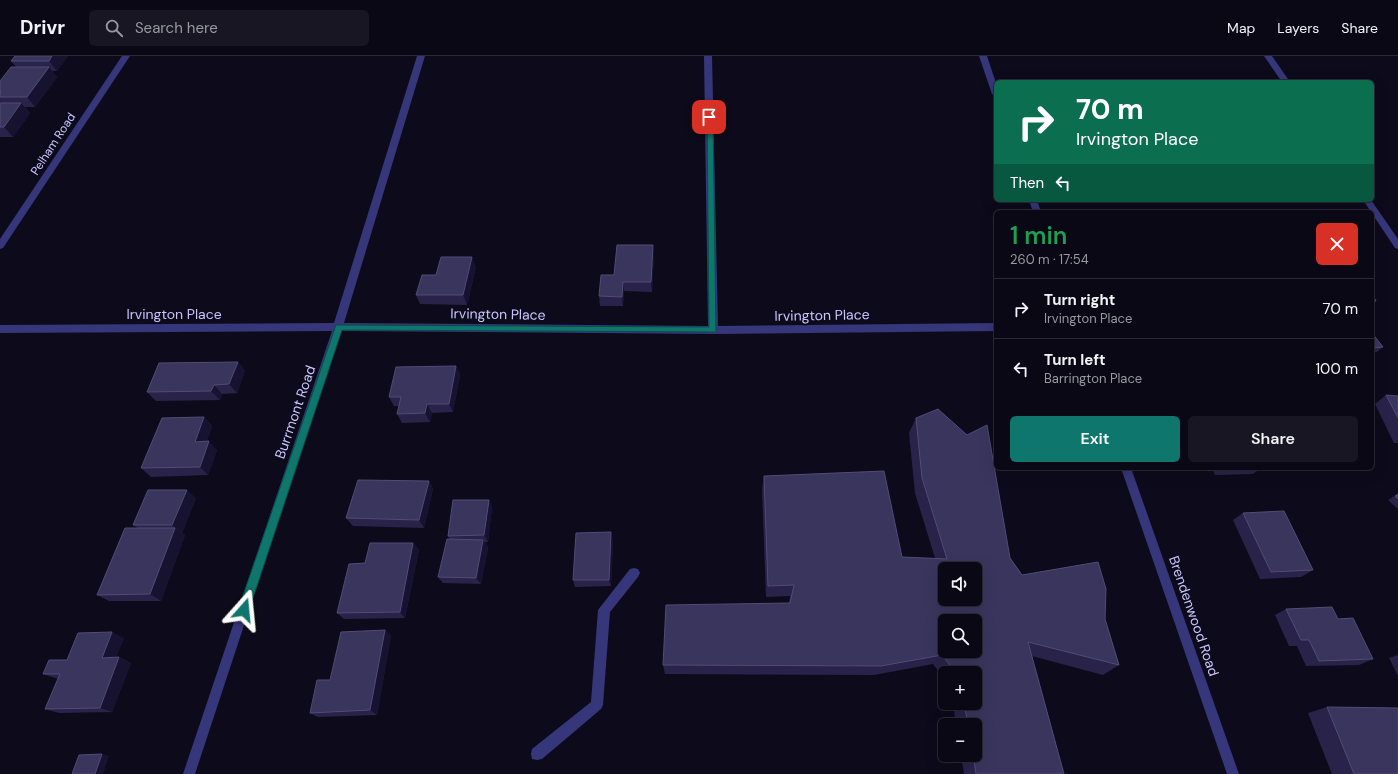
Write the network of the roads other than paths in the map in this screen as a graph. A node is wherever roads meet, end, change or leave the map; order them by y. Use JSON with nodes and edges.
{"nodes":[{"id":1,"x":126,"y":56,"type":"edge"},
{"id":2,"x":421,"y":56,"type":"edge"},
{"id":3,"x":708,"y":56,"type":"edge"},
{"id":4,"x":983,"y":56,"type":"edge"},
{"id":5,"x":1268,"y":56,"type":"edge"},
{"id":6,"x":1285,"y":80,"type":"edge"},
{"id":7,"x":994,"y":88,"type":"edge"},
{"id":8,"x":1374,"y":212,"type":"edge"},
{"id":9,"x":0,"y":246,"type":"edge"},
{"id":10,"x":1398,"y":246,"type":"edge"},
{"id":11,"x":338,"y":327,"type":"junction"},
{"id":12,"x":994,"y":327,"type":"edge"},
{"id":13,"x":0,"y":329,"type":"edge"},
{"id":14,"x":713,"y":330,"type":"junction"},
{"id":15,"x":1127,"y":470,"type":"edge"},
{"id":16,"x":634,"y":573,"type":"dead end"},
{"id":17,"x":537,"y":754,"type":"dead end"},
{"id":18,"x":189,"y":774,"type":"edge"},
{"id":19,"x":1233,"y":774,"type":"edge"}],
"edges":[{"from":1,"to":9,"type":"street","name":"Pelham Road"},
{"from":2,"to":11,"type":"street","name":"Burrmont Road"},
{"from":3,"to":14,"type":"street"},
{"from":4,"to":7,"type":"street"},
{"from":5,"to":6,"type":"street"},
{"from":8,"to":10,"type":"street"},
{"from":11,"to":13,"type":"street","name":"Irvington Place"},
{"from":11,"to":14,"type":"street","name":"Irvington Place"},
{"from":11,"to":18,"type":"street","name":"Burrmont Road"},
{"from":12,"to":14,"type":"street","name":"Irvington Place"},
{"from":15,"to":19,"type":"street","name":"Brendenwood Road"},
{"from":16,"to":17,"type":"street"}]}
